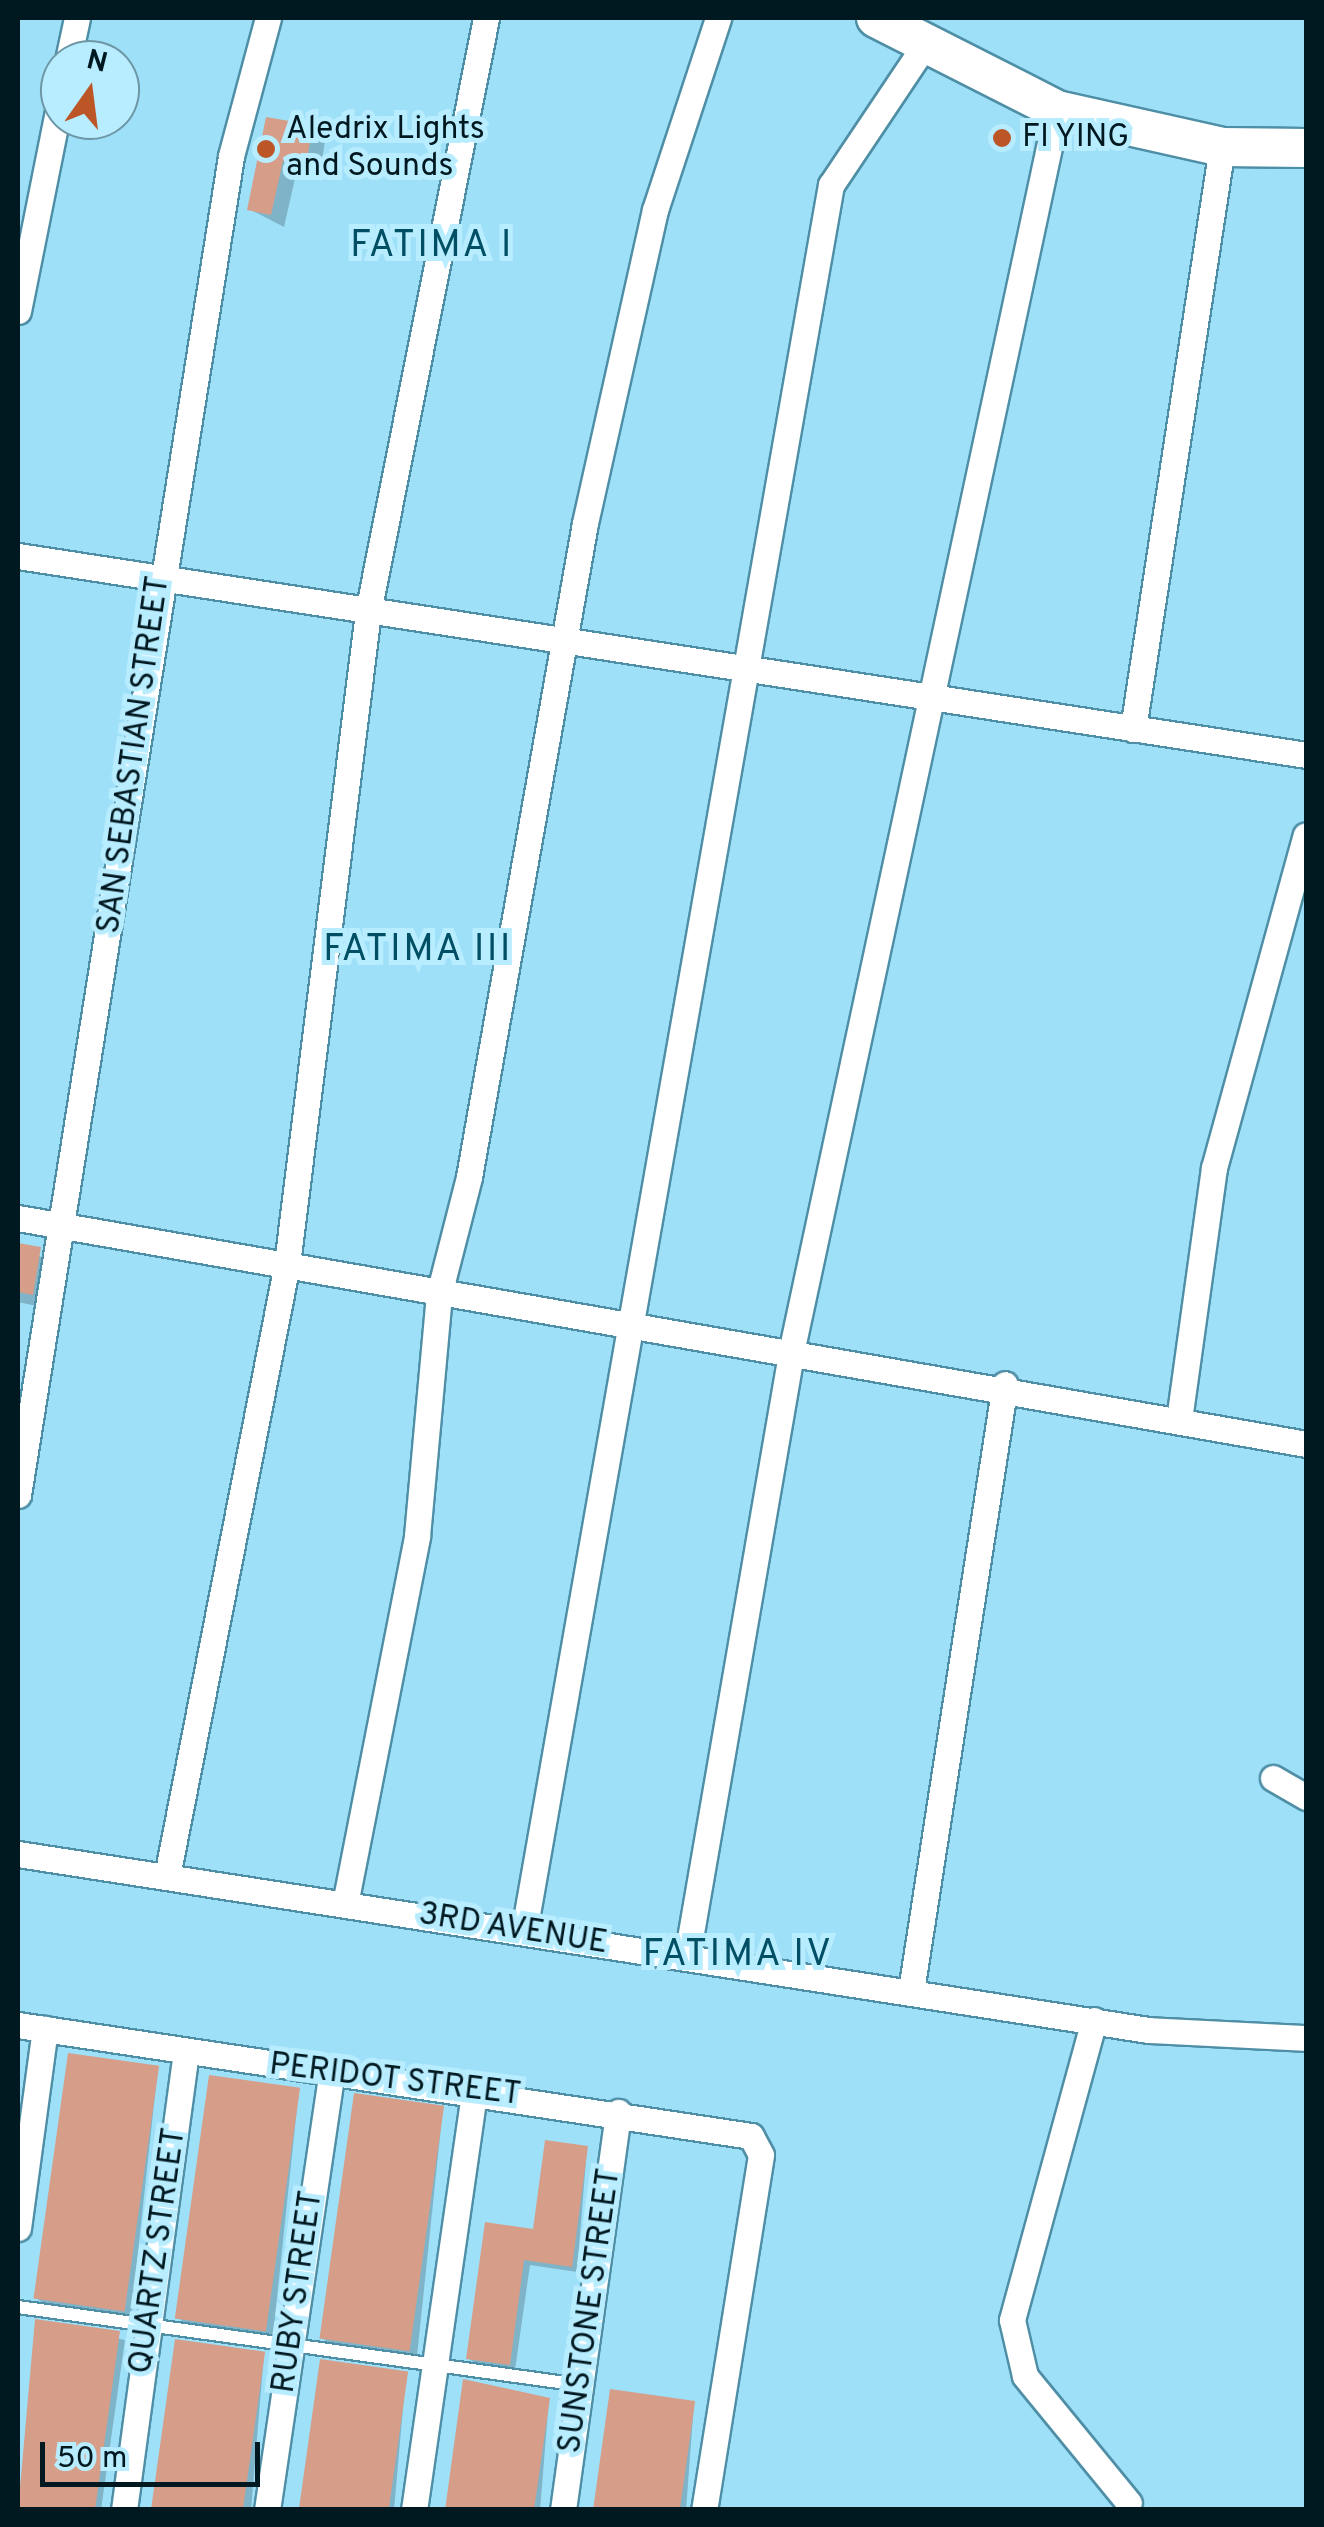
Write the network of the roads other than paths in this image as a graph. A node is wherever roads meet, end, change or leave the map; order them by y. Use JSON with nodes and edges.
{"nodes":[{"id":1,"x":268,"y":18,"type":"edge"},
{"id":2,"x":486,"y":18,"type":"edge"},
{"id":3,"x":718,"y":18,"type":"edge"},
{"id":4,"x":876,"y":18,"type":"edge"},
{"id":5,"x":926,"y":44,"type":"junction"},
{"id":6,"x":1057,"y":110,"type":"junction"},
{"id":7,"x":52,"y":140,"type":"edge"},
{"id":8,"x":1222,"y":147,"type":"junction"},
{"id":9,"x":1306,"y":148,"type":"edge"},
{"id":10,"x":18,"y":310,"type":"edge"},
{"id":11,"x":18,"y":556,"type":"edge"},
{"id":12,"x":161,"y":577,"type":"junction"},
{"id":13,"x":368,"y":612,"type":"junction"},
{"id":14,"x":562,"y":645,"type":"junction"},
{"id":15,"x":749,"y":669,"type":"junction"},
{"id":16,"x":928,"y":697,"type":"junction"},
{"id":17,"x":1133,"y":729,"type":"junction"},
{"id":18,"x":1306,"y":755,"type":"edge"},
{"id":19,"x":1306,"y":835,"type":"edge"},
{"id":20,"x":18,"y":1218,"type":"edge"},
{"id":21,"x":66,"y":1225,"type":"junction"},
{"id":22,"x":287,"y":1264,"type":"junction"},
{"id":23,"x":439,"y":1294,"type":"junction"},
{"id":24,"x":632,"y":1325,"type":"junction"},
{"id":25,"x":792,"y":1348,"type":"junction"},
{"id":26,"x":1005,"y":1384,"type":"junction"},
{"id":27,"x":1180,"y":1420,"type":"junction"},
{"id":28,"x":1306,"y":1444,"type":"edge"},
{"id":29,"x":18,"y":1496,"type":"edge"},
{"id":30,"x":1273,"y":1778,"type":"dead end"},
{"id":31,"x":1306,"y":1797,"type":"edge"},
{"id":32,"x":18,"y":1854,"type":"edge"},
{"id":33,"x":167,"y":1876,"type":"junction"},
{"id":34,"x":345,"y":1904,"type":"junction"},
{"id":35,"x":524,"y":1932,"type":"junction"},
{"id":36,"x":687,"y":1956,"type":"junction"},
{"id":37,"x":911,"y":1992,"type":"junction"},
{"id":38,"x":1094,"y":2020,"type":"junction"},
{"id":39,"x":18,"y":2025,"type":"edge"},
{"id":40,"x":45,"y":2029,"type":"junction"},
{"id":41,"x":1306,"y":2038,"type":"edge"},
{"id":42,"x":186,"y":2052,"type":"junction"},
{"id":43,"x":332,"y":2075,"type":"junction"},
{"id":44,"x":474,"y":2088,"type":"junction"},
{"id":45,"x":618,"y":2112,"type":"junction"},
{"id":46,"x":22,"y":2171,"type":"edge"},
{"id":47,"x":18,"y":2228,"type":"edge"},
{"id":48,"x":18,"y":2307,"type":"edge"},
{"id":49,"x":148,"y":2324,"type":"junction"},
{"id":50,"x":291,"y":2342,"type":"junction"},
{"id":51,"x":434,"y":2362,"type":"junction"},
{"id":52,"x":580,"y":2384,"type":"junction"},
{"id":53,"x":1130,"y":2503,"type":"dead end"},
{"id":54,"x":124,"y":2510,"type":"edge"},
{"id":55,"x":267,"y":2510,"type":"edge"},
{"id":56,"x":414,"y":2510,"type":"edge"},
{"id":57,"x":563,"y":2510,"type":"edge"},
{"id":58,"x":704,"y":2510,"type":"edge"}],
"edges":[{"from":1,"to":12,"type":"street","name":"SAN SEBASTIAN STREET"},
{"from":2,"to":13,"type":"street"},
{"from":3,"to":14,"type":"street"},
{"from":4,"to":5,"type":"main road"},
{"from":5,"to":6,"type":"main road"},
{"from":5,"to":15,"type":"street"},
{"from":6,"to":8,"type":"main road"},
{"from":6,"to":16,"type":"street"},
{"from":7,"to":10,"type":"street"},
{"from":8,"to":9,"type":"main road"},
{"from":8,"to":17,"type":"street"},
{"from":11,"to":12,"type":"street"},
{"from":12,"to":13,"type":"street"},
{"from":12,"to":21,"type":"street","name":"SAN SEBASTIAN STREET"},
{"from":13,"to":14,"type":"street"},
{"from":13,"to":22,"type":"street"},
{"from":14,"to":15,"type":"street"},
{"from":14,"to":23,"type":"street"},
{"from":15,"to":16,"type":"street"},
{"from":15,"to":24,"type":"street"},
{"from":16,"to":17,"type":"street"},
{"from":16,"to":25,"type":"street"},
{"from":17,"to":18,"type":"street"},
{"from":19,"to":27,"type":"street"},
{"from":20,"to":21,"type":"street"},
{"from":21,"to":22,"type":"street"},
{"from":21,"to":29,"type":"street","name":"SAN SEBASTIAN STREET"},
{"from":22,"to":23,"type":"street"},
{"from":22,"to":33,"type":"street"},
{"from":23,"to":24,"type":"street"},
{"from":23,"to":34,"type":"street"},
{"from":24,"to":25,"type":"street"},
{"from":24,"to":35,"type":"street"},
{"from":25,"to":26,"type":"street"},
{"from":25,"to":36,"type":"street"},
{"from":26,"to":27,"type":"street"},
{"from":26,"to":37,"type":"street"},
{"from":27,"to":28,"type":"street"},
{"from":30,"to":31,"type":"street"},
{"from":32,"to":33,"type":"street","name":"3RD AVENUE"},
{"from":33,"to":34,"type":"street","name":"3RD AVENUE"},
{"from":34,"to":35,"type":"street","name":"3RD AVENUE"},
{"from":35,"to":36,"type":"street","name":"3RD AVENUE"},
{"from":36,"to":37,"type":"street","name":"3RD AVENUE"},
{"from":37,"to":38,"type":"street","name":"3RD AVENUE"},
{"from":38,"to":41,"type":"street","name":"3RD AVENUE"},
{"from":38,"to":53,"type":"street"},
{"from":39,"to":40,"type":"street","name":"PERIDOT STREET"},
{"from":40,"to":42,"type":"street","name":"PERIDOT STREET"},
{"from":40,"to":46,"type":"street"},
{"from":42,"to":43,"type":"street","name":"PERIDOT STREET"},
{"from":42,"to":49,"type":"street","name":"QUARTZ STREET"},
{"from":43,"to":44,"type":"street","name":"PERIDOT STREET"},
{"from":43,"to":50,"type":"street","name":"RUBY STREET"},
{"from":44,"to":45,"type":"street","name":"PERIDOT STREET"},
{"from":44,"to":51,"type":"street"},
{"from":45,"to":52,"type":"street","name":"SUNSTONE STREET"},
{"from":45,"to":58,"type":"street","name":"PERIDOT STREET"},
{"from":46,"to":47,"type":"street"},
{"from":48,"to":49,"type":"lane"},
{"from":49,"to":50,"type":"lane"},
{"from":49,"to":54,"type":"street","name":"QUARTZ STREET"},
{"from":50,"to":51,"type":"lane"},
{"from":50,"to":55,"type":"street","name":"RUBY STREET"},
{"from":51,"to":52,"type":"lane"},
{"from":51,"to":56,"type":"street"},
{"from":52,"to":57,"type":"street","name":"SUNSTONE STREET"}]}
